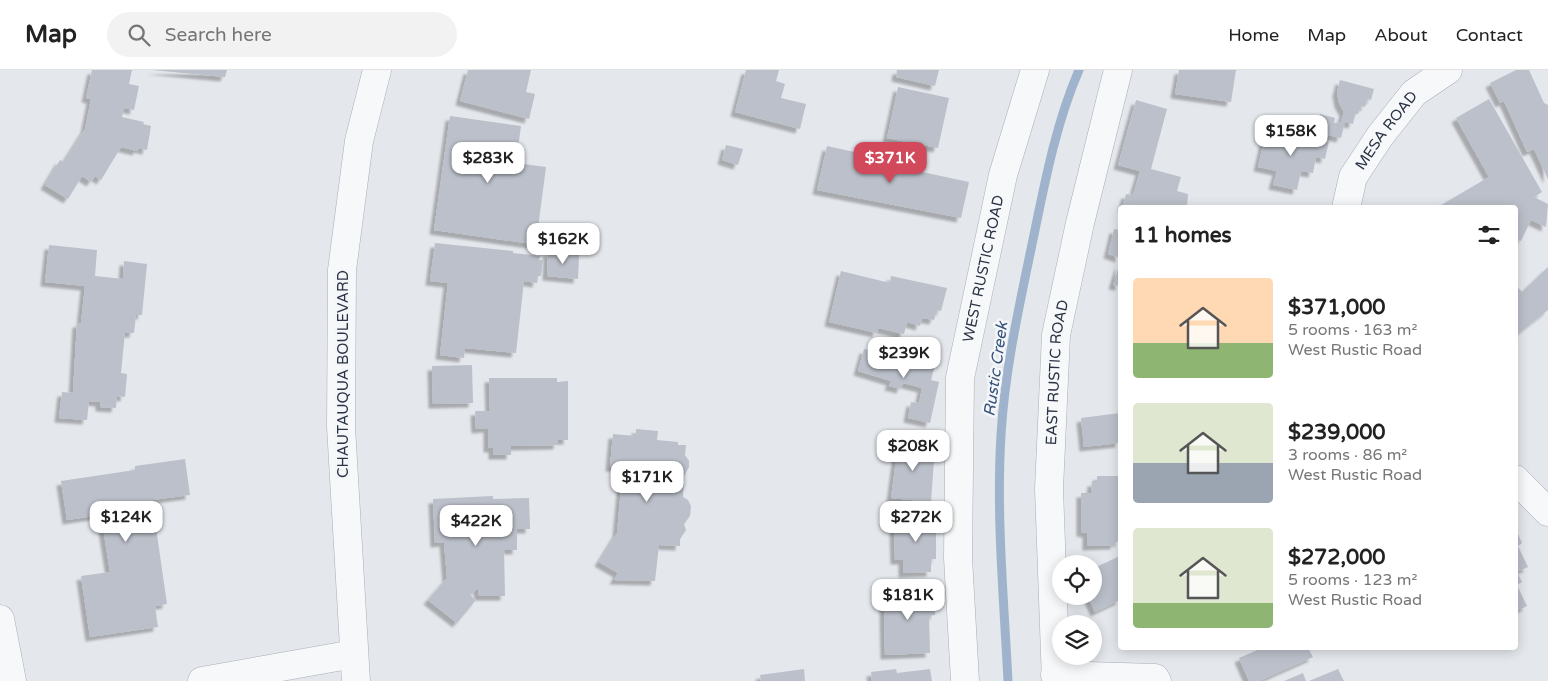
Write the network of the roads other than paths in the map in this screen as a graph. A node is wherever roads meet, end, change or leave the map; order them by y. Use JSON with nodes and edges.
{"nodes":[{"id":1,"x":377,"y":70,"type":"edge"},
{"id":2,"x":1035,"y":70,"type":"edge"},
{"id":3,"x":1118,"y":70,"type":"edge"},
{"id":4,"x":1448,"y":70,"type":"edge"},
{"id":5,"x":1347,"y":205,"type":"edge"},
{"id":6,"x":1518,"y":482,"type":"edge"},
{"id":7,"x":1548,"y":512,"type":"edge"},
{"id":8,"x":0,"y":619,"type":"edge"},
{"id":9,"x":354,"y":654,"type":"junction"},
{"id":10,"x":1056,"y":678,"type":"edge"},
{"id":11,"x":12,"y":681,"type":"edge"},
{"id":12,"x":202,"y":681,"type":"edge"},
{"id":13,"x":356,"y":681,"type":"edge"},
{"id":14,"x":965,"y":681,"type":"edge"},
{"id":15,"x":1157,"y":681,"type":"edge"}],
"edges":[{"from":1,"to":9,"type":"street","name":"CHAUTAUQUA BOULEVARD"},
{"from":2,"to":14,"type":"street","name":"WEST RUSTIC ROAD"},
{"from":3,"to":10,"type":"street","name":"EAST RUSTIC ROAD"},
{"from":4,"to":5,"type":"street","name":"MESA ROAD"},
{"from":6,"to":7,"type":"street"},
{"from":8,"to":11,"type":"street"},
{"from":9,"to":12,"type":"street"},
{"from":9,"to":13,"type":"street","name":"CHAUTAUQUA BOULEVARD"},
{"from":10,"to":15,"type":"street"}]}
